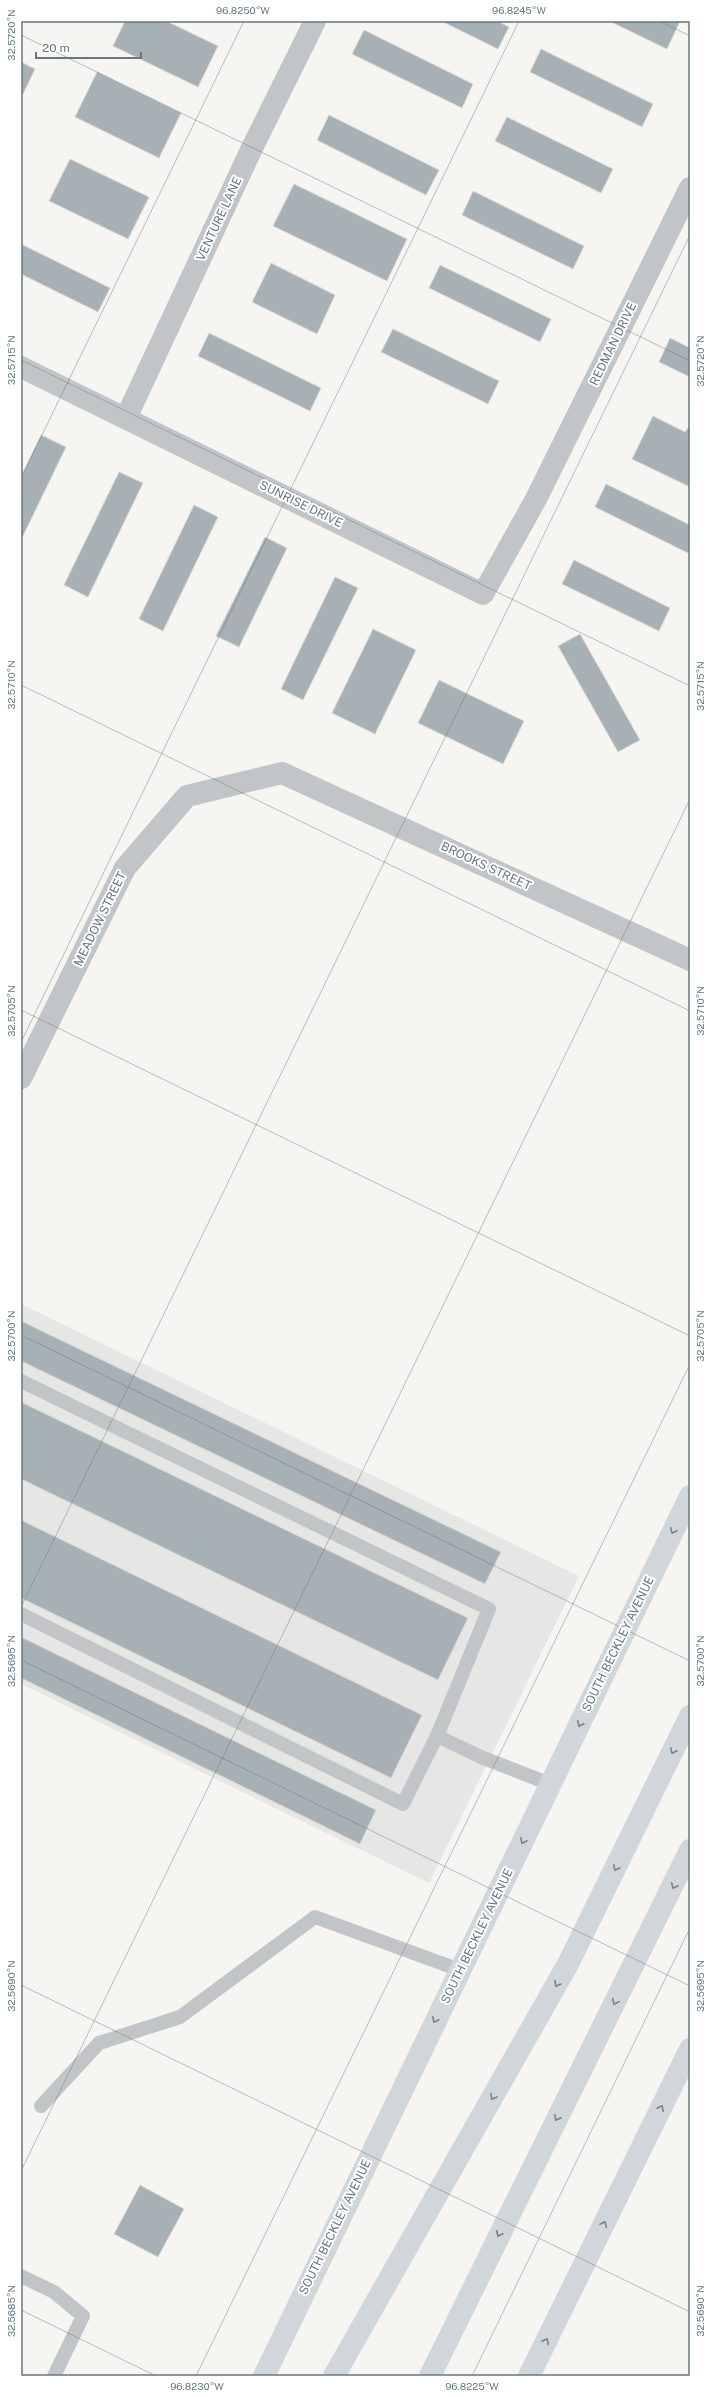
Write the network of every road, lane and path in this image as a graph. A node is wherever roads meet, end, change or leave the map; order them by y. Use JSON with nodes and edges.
{"nodes":[{"id":1,"x":315,"y":21,"type":"edge"},
{"id":2,"x":690,"y":188,"type":"edge"},
{"id":3,"x":21,"y":367,"type":"edge"},
{"id":4,"x":126,"y":418,"type":"junction"},
{"id":5,"x":536,"y":499,"type":"joint"},
{"id":6,"x":282,"y":773,"type":"joint"},
{"id":7,"x":690,"y":960,"type":"edge"},
{"id":8,"x":21,"y":1078,"type":"edge"},
{"id":9,"x":21,"y":1381,"type":"edge"},
{"id":10,"x":690,"y":1496,"type":"edge"},
{"id":11,"x":21,"y":1614,"type":"edge"},
{"id":12,"x":690,"y":1716,"type":"edge"},
{"id":13,"x":438,"y":1736,"type":"junction"},
{"id":14,"x":550,"y":1784,"type":"junction"},
{"id":15,"x":690,"y":1850,"type":"edge"},
{"id":16,"x":460,"y":1970,"type":"junction"},
{"id":17,"x":690,"y":2049,"type":"edge"},
{"id":18,"x":41,"y":2106,"type":"dead end"},
{"id":19,"x":21,"y":2276,"type":"edge"},
{"id":20,"x":54,"y":2376,"type":"edge"},
{"id":21,"x":264,"y":2376,"type":"edge"},
{"id":22,"x":334,"y":2376,"type":"edge"},
{"id":23,"x":430,"y":2376,"type":"edge"},
{"id":24,"x":529,"y":2376,"type":"edge"}],
"edges":[{"from":1,"to":4,"type":"street","name":"VENTURE LANE"},
{"from":2,"to":5,"type":"street","name":"REDMAN DRIVE"},
{"from":3,"to":4,"type":"street","name":"SUNRISE DRIVE"},
{"from":4,"to":5,"type":"street","name":"SUNRISE DRIVE"},
{"from":6,"to":7,"type":"street","name":"BROOKS STREET"},
{"from":6,"to":8,"type":"street","name":"MEADOW STREET"},
{"from":9,"to":13,"type":"lane"},
{"from":10,"to":14,"type":"main road","name":"SOUTH BECKLEY AVENUE","one_way":true},
{"from":11,"to":13,"type":"lane"},
{"from":12,"to":22,"type":"main road","one_way":true},
{"from":13,"to":14,"type":"lane"},
{"from":14,"to":16,"type":"main road","name":"SOUTH BECKLEY AVENUE","one_way":true},
{"from":15,"to":23,"type":"main road","one_way":true},
{"from":16,"to":18,"type":"lane"},
{"from":16,"to":21,"type":"main road","name":"SOUTH BECKLEY AVENUE","one_way":true},
{"from":24,"to":17,"type":"main road","one_way":true},
{"from":19,"to":20,"type":"lane"}]}
